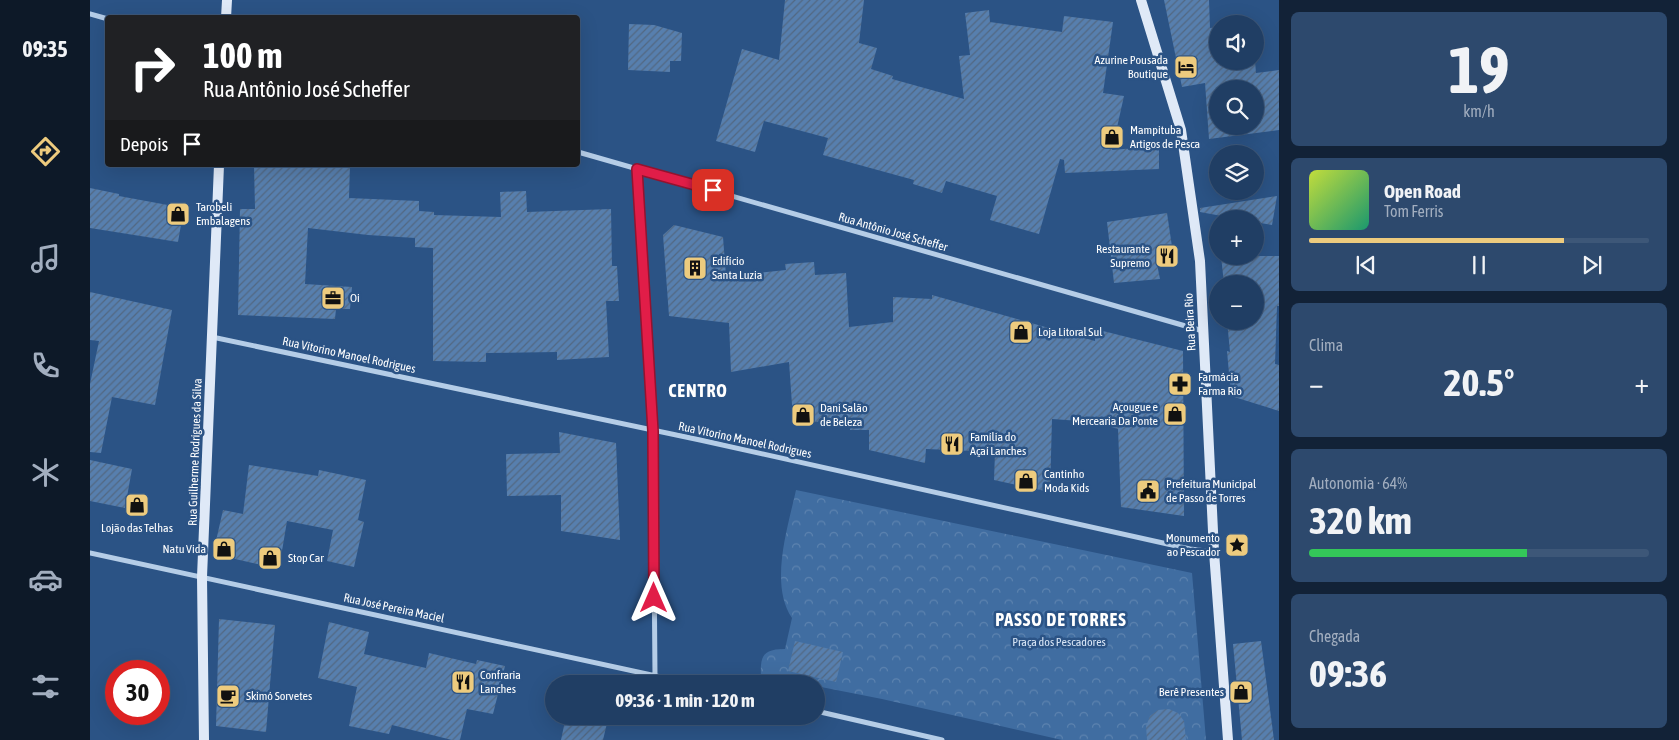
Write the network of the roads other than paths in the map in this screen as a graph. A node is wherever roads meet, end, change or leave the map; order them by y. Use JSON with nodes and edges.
{"nodes":[{"id":1,"x":227,"y":0,"type":"edge"},
{"id":2,"x":1141,"y":0,"type":"edge"},
{"id":3,"x":90,"y":14,"type":"edge"},
{"id":4,"x":226,"y":15,"type":"edge"},
{"id":5,"x":105,"y":18,"type":"edge"},
{"id":6,"x":580,"y":153,"type":"edge"},
{"id":7,"x":219,"y":167,"type":"edge"},
{"id":8,"x":637,"y":169,"type":"junction"},
{"id":9,"x":1203,"y":331,"type":"junction"},
{"id":10,"x":212,"y":337,"type":"junction"},
{"id":11,"x":653,"y":431,"type":"junction"},
{"id":12,"x":1214,"y":552,"type":"junction"},
{"id":13,"x":90,"y":553,"type":"edge"},
{"id":14,"x":202,"y":577,"type":"junction"},
{"id":15,"x":655,"y":675,"type":"joint"},
{"id":16,"x":825,"y":713,"type":"edge"},
{"id":17,"x":204,"y":740,"type":"edge"},
{"id":18,"x":942,"y":740,"type":"edge"},
{"id":19,"x":1228,"y":740,"type":"edge"}],
"edges":[{"from":1,"to":4,"type":"street"},
{"from":2,"to":9,"type":"street","name":"Rua Beira Rio"},
{"from":3,"to":5,"type":"street"},
{"from":6,"to":8,"type":"street","name":"Rua Antônio José Scheffer"},
{"from":7,"to":10,"type":"street","name":"Rua Guilherme Rodrigues da Silva"},
{"from":8,"to":9,"type":"street","name":"Rua Antônio José Scheffer"},
{"from":8,"to":11,"type":"street"},
{"from":9,"to":12,"type":"street","name":"Rua Beira Rio"},
{"from":10,"to":11,"type":"street","name":"Rua Vitorino Manoel Rodrigues"},
{"from":10,"to":14,"type":"street","name":"Rua Guilherme Rodrigues da Silva"},
{"from":11,"to":12,"type":"street","name":"Rua Vitorino Manoel Rodrigues"},
{"from":11,"to":15,"type":"street"},
{"from":12,"to":19,"type":"street","name":"Rua Beira Rio"},
{"from":13,"to":14,"type":"street","name":"Rua José Pereira Maciel"},
{"from":14,"to":15,"type":"street","name":"Rua José Pereira Maciel"},
{"from":14,"to":17,"type":"street","name":"Rua Guilherme Rodrigues da Silva"},
{"from":16,"to":18,"type":"street"}]}
